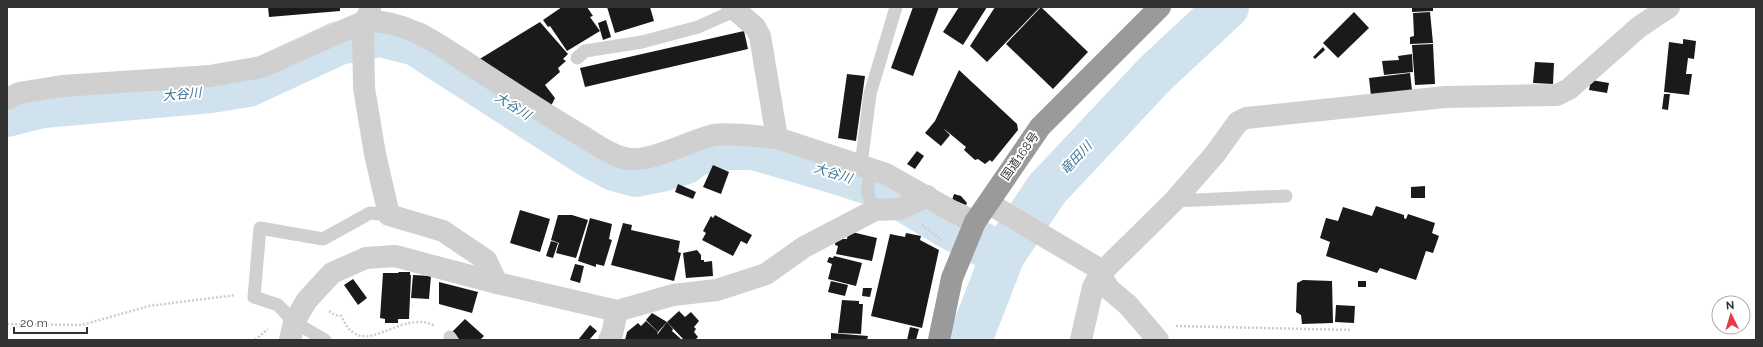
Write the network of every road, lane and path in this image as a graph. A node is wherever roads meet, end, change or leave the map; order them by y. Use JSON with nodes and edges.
{"nodes":[{"id":1,"x":896,"y":7,"type":"edge"},
{"id":2,"x":1160,"y":7,"type":"edge"},
{"id":3,"x":1669,"y":7,"type":"edge"},
{"id":4,"x":734,"y":9,"type":"edge"},
{"id":5,"x":365,"y":26,"type":"edge"},
{"id":6,"x":577,"y":58,"type":"dead end"},
{"id":7,"x":7,"y":99,"type":"edge"},
{"id":8,"x":777,"y":138,"type":"junction"},
{"id":9,"x":869,"y":170,"type":"junction"},
{"id":10,"x":927,"y":196,"type":"junction"},
{"id":11,"x":1286,"y":196,"type":"dead end"},
{"id":12,"x":1174,"y":201,"type":"junction"},
{"id":13,"x":992,"y":206,"type":"junction"},
{"id":14,"x":875,"y":210,"type":"junction"},
{"id":15,"x":389,"y":215,"type":"junction"},
{"id":16,"x":973,"y":226,"type":"junction"},
{"id":17,"x":1099,"y":270,"type":"junction"},
{"id":18,"x":497,"y":283,"type":"junction"},
{"id":19,"x":254,"y":297,"type":"junction"},
{"id":20,"x":307,"y":300,"type":"junction"},
{"id":21,"x":617,"y":311,"type":"junction"},
{"id":22,"x":7,"y":324,"type":"edge"},
{"id":23,"x":1352,"y":330,"type":"dead end"},
{"id":24,"x":292,"y":331,"type":"edge"},
{"id":25,"x":1154,"y":335,"type":"edge"},
{"id":26,"x":451,"y":339,"type":"edge"},
{"id":27,"x":325,"y":340,"type":"edge"},
{"id":28,"x":609,"y":340,"type":"edge"},
{"id":29,"x":939,"y":340,"type":"edge"},
{"id":30,"x":1081,"y":340,"type":"edge"}],
"edges":[{"from":1,"to":9,"type":"lane"},
{"from":2,"to":13,"type":"highway","name":"国道168号"},
{"from":3,"to":12,"type":"street"},
{"from":4,"to":6,"type":"lane"},
{"from":4,"to":8,"type":"street"},
{"from":5,"to":7,"type":"street"},
{"from":5,"to":8,"type":"street"},
{"from":5,"to":15,"type":"street"},
{"from":8,"to":9,"type":"street"},
{"from":9,"to":10,"type":"street"},
{"from":9,"to":14,"type":"lane"},
{"from":10,"to":14,"type":"street"},
{"from":10,"to":16,"type":"street"},
{"from":11,"to":12,"type":"lane"},
{"from":12,"to":17,"type":"street"},
{"from":13,"to":16,"type":"highway","name":"国道168号"},
{"from":13,"to":17,"type":"street"},
{"from":14,"to":21,"type":"street"},
{"from":15,"to":18,"type":"street"},
{"from":15,"to":19,"type":"lane"},
{"from":16,"to":29,"type":"highway","name":"国道168号"},
{"from":17,"to":25,"type":"street"},
{"from":17,"to":30,"type":"street"},
{"from":18,"to":20,"type":"street"},
{"from":18,"to":21,"type":"street"},
{"from":19,"to":22,"type":"path"},
{"from":19,"to":24,"type":"lane"},
{"from":20,"to":24,"type":"street"},
{"from":20,"to":26,"type":"path"},
{"from":21,"to":28,"type":"street"},
{"from":23,"to":25,"type":"path"},
{"from":24,"to":27,"type":"lane"}]}
